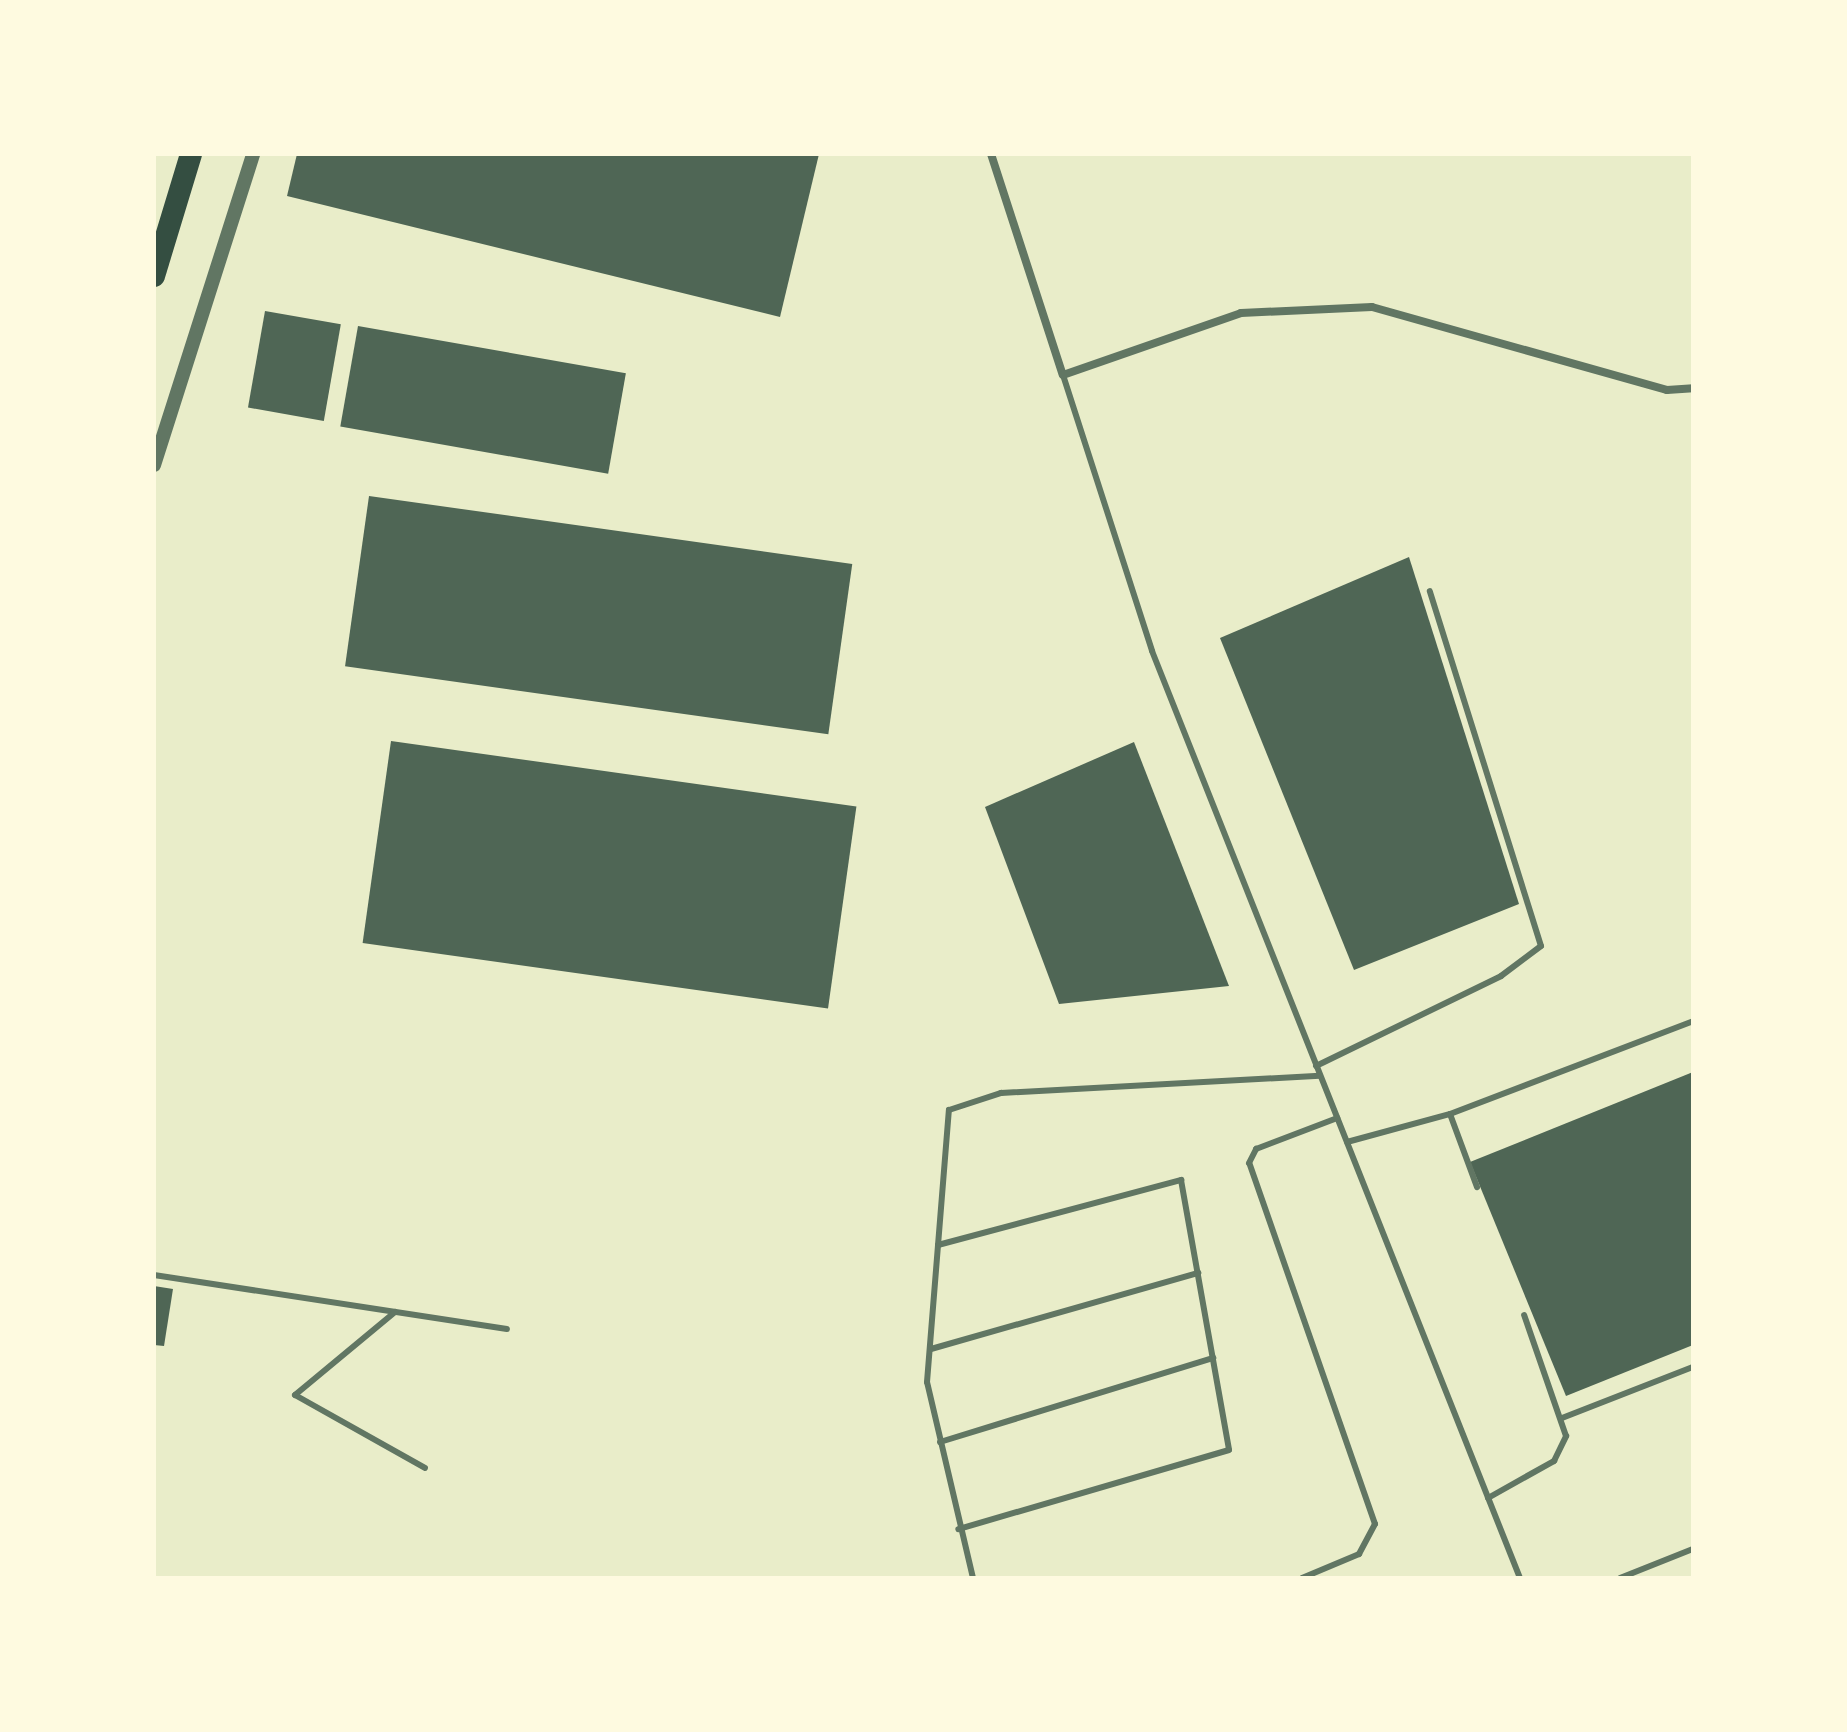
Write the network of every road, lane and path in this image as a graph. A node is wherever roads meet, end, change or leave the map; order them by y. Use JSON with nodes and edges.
{"nodes":[{"id":1,"x":191,"y":154,"type":"edge"},
{"id":2,"x":253,"y":154,"type":"edge"},
{"id":3,"x":991,"y":154,"type":"edge"},
{"id":4,"x":154,"y":276,"type":"edge"},
{"id":5,"x":1063,"y":375,"type":"junction"},
{"id":6,"x":1693,"y":388,"type":"edge"},
{"id":7,"x":154,"y":465,"type":"edge"},
{"id":8,"x":1430,"y":591,"type":"dead end"},
{"id":9,"x":1693,"y":1021,"type":"edge"},
{"id":10,"x":1316,"y":1066,"type":"junction"},
{"id":11,"x":1320,"y":1076,"type":"junction"},
{"id":12,"x":1450,"y":1114,"type":"junction"},
{"id":13,"x":1337,"y":1118,"type":"junction"},
{"id":14,"x":1347,"y":1142,"type":"junction"},
{"id":15,"x":1477,"y":1187,"type":"dead end"},
{"id":16,"x":938,"y":1245,"type":"junction"},
{"id":17,"x":1198,"y":1273,"type":"junction"},
{"id":18,"x":154,"y":1275,"type":"edge"},
{"id":19,"x":395,"y":1312,"type":"junction"},
{"id":20,"x":1524,"y":1315,"type":"dead end"},
{"id":21,"x":507,"y":1329,"type":"dead end"},
{"id":22,"x":931,"y":1349,"type":"junction"},
{"id":23,"x":1213,"y":1358,"type":"junction"},
{"id":24,"x":1693,"y":1367,"type":"edge"},
{"id":25,"x":1562,"y":1418,"type":"junction"},
{"id":26,"x":940,"y":1442,"type":"junction"},
{"id":27,"x":425,"y":1468,"type":"dead end"},
{"id":28,"x":1488,"y":1498,"type":"junction"},
{"id":29,"x":958,"y":1529,"type":"junction"},
{"id":30,"x":1693,"y":1549,"type":"edge"},
{"id":31,"x":973,"y":1578,"type":"edge"},
{"id":32,"x":1302,"y":1578,"type":"edge"},
{"id":33,"x":1520,"y":1578,"type":"edge"},
{"id":34,"x":1620,"y":1578,"type":"edge"}],
"edges":[{"from":1,"to":4,"type":"highway"},
{"from":2,"to":7,"type":"street"},
{"from":3,"to":5,"type":"street"},
{"from":5,"to":6,"type":"street"},
{"from":5,"to":10,"type":"lane"},
{"from":8,"to":10,"type":"lane"},
{"from":9,"to":12,"type":"lane"},
{"from":10,"to":11,"type":"lane"},
{"from":11,"to":13,"type":"lane"},
{"from":11,"to":16,"type":"lane"},
{"from":12,"to":14,"type":"lane"},
{"from":12,"to":15,"type":"lane"},
{"from":13,"to":14,"type":"lane"},
{"from":13,"to":32,"type":"lane"},
{"from":14,"to":28,"type":"lane"},
{"from":16,"to":17,"type":"lane"},
{"from":16,"to":22,"type":"lane"},
{"from":17,"to":22,"type":"lane"},
{"from":17,"to":23,"type":"lane"},
{"from":18,"to":19,"type":"lane"},
{"from":19,"to":21,"type":"lane"},
{"from":19,"to":27,"type":"lane"},
{"from":20,"to":25,"type":"lane"},
{"from":22,"to":26,"type":"lane"},
{"from":23,"to":26,"type":"lane"},
{"from":23,"to":29,"type":"lane"},
{"from":24,"to":25,"type":"lane"},
{"from":25,"to":28,"type":"lane"},
{"from":26,"to":29,"type":"lane"},
{"from":28,"to":33,"type":"lane"},
{"from":29,"to":31,"type":"lane"},
{"from":30,"to":34,"type":"lane"}]}
